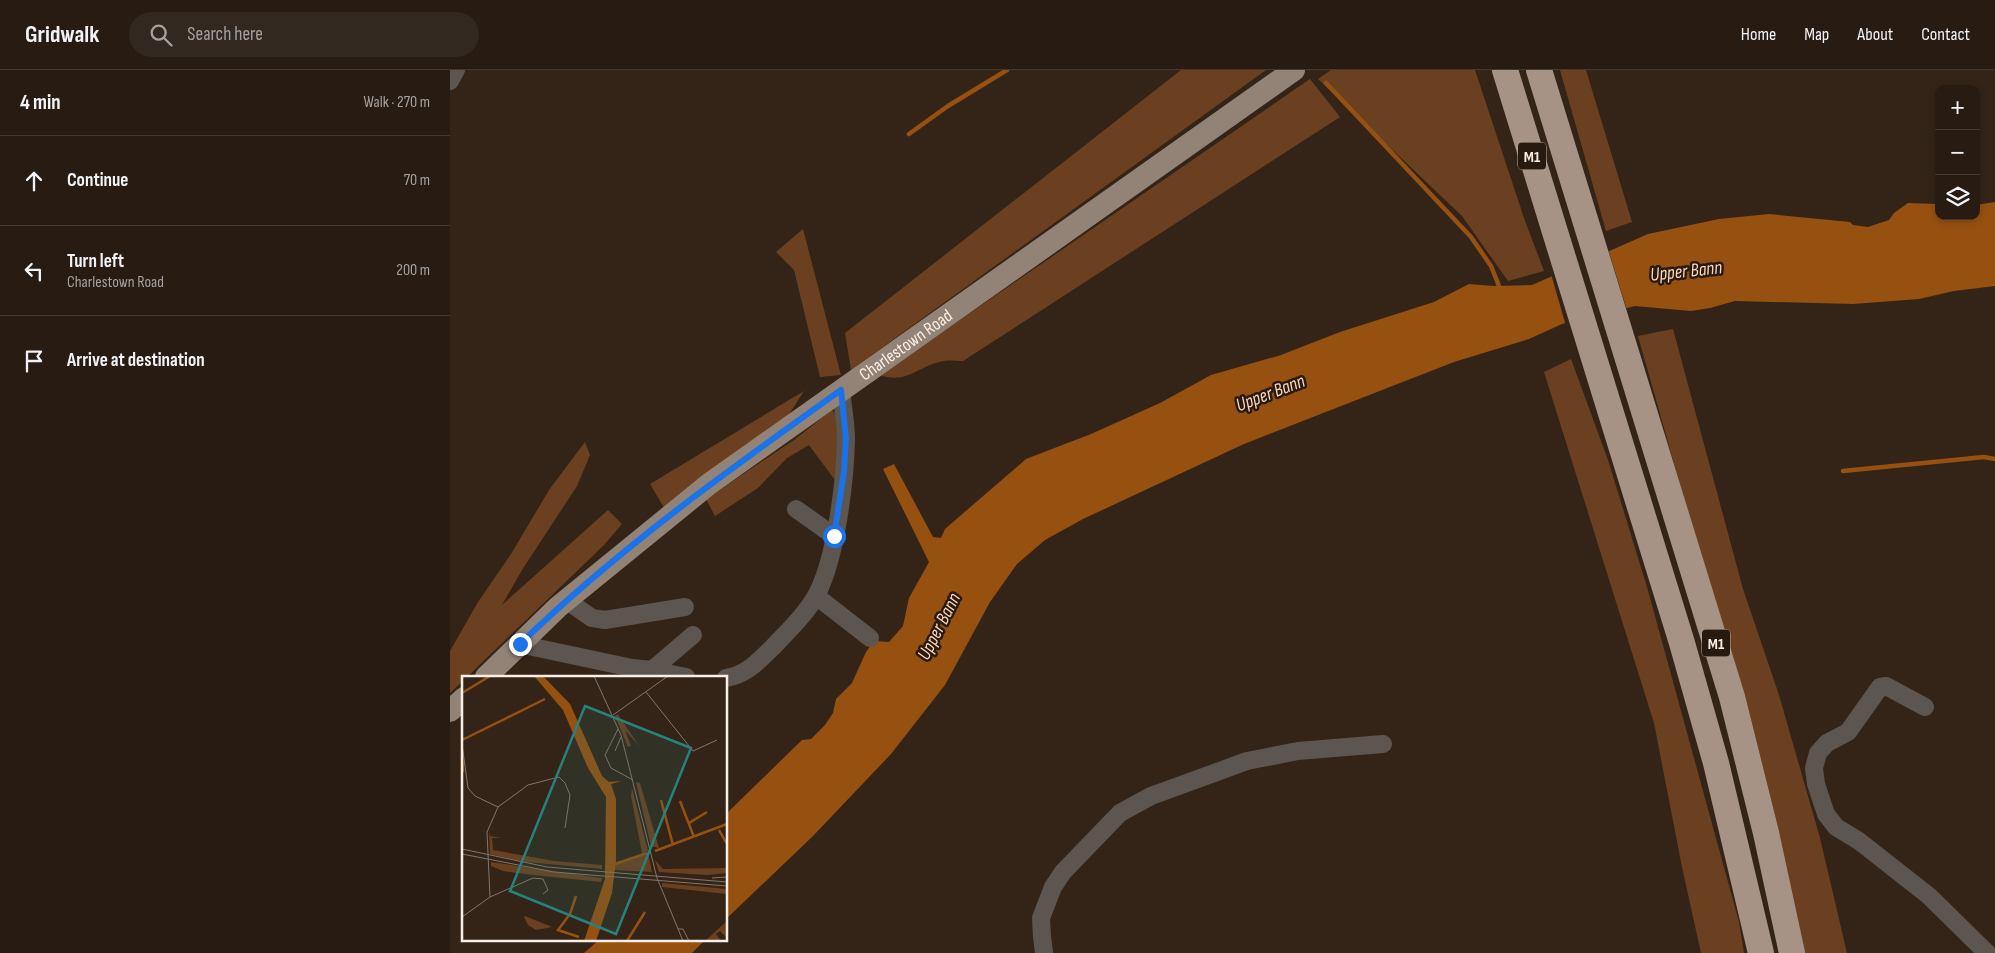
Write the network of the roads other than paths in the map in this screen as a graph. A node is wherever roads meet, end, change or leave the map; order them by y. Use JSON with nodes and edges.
{"nodes":[{"id":1,"x":456,"y":70,"type":"edge"},
{"id":2,"x":1294,"y":70,"type":"edge"},
{"id":3,"x":1505,"y":70,"type":"edge"},
{"id":4,"x":1539,"y":70,"type":"edge"},
{"id":5,"x":450,"y":80,"type":"edge"},
{"id":6,"x":841,"y":390,"type":"junction"},
{"id":7,"x":796,"y":509,"type":"dead end"},
{"id":8,"x":834,"y":536,"type":"junction"},
{"id":9,"x":816,"y":596,"type":"junction"},
{"id":10,"x":566,"y":600,"type":"junction"},
{"id":11,"x":685,"y":607,"type":"dead end"},
{"id":12,"x":693,"y":635,"type":"dead end"},
{"id":13,"x":870,"y":638,"type":"dead end"},
{"id":14,"x":520,"y":644,"type":"junction"},
{"id":15,"x":652,"y":670,"type":"junction"},
{"id":16,"x":487,"y":676,"type":"edge"},
{"id":17,"x":681,"y":676,"type":"edge"},
{"id":18,"x":728,"y":678,"type":"edge"},
{"id":19,"x":462,"y":700,"type":"edge"},
{"id":20,"x":1925,"y":707,"type":"dead end"},
{"id":21,"x":450,"y":711,"type":"edge"},
{"id":22,"x":1382,"y":744,"type":"dead end"},
{"id":23,"x":1044,"y":953,"type":"edge"},
{"id":24,"x":1761,"y":953,"type":"edge"},
{"id":25,"x":1792,"y":953,"type":"edge"},
{"id":26,"x":1986,"y":953,"type":"edge"}],
"edges":[{"from":1,"to":5,"type":"street"},
{"from":2,"to":6,"type":"main road","name":"Charlestown Road"},
{"from":3,"to":24,"type":"highway","number":"M1"},
{"from":4,"to":25,"type":"highway","number":"M1"},
{"from":6,"to":8,"type":"street"},
{"from":6,"to":10,"type":"main road","name":"Charlestown Road"},
{"from":7,"to":8,"type":"street"},
{"from":8,"to":9,"type":"street"},
{"from":9,"to":13,"type":"street"},
{"from":9,"to":18,"type":"street"},
{"from":10,"to":11,"type":"street"},
{"from":10,"to":14,"type":"main road","name":"Charlestown Road"},
{"from":12,"to":15,"type":"street"},
{"from":14,"to":15,"type":"street"},
{"from":14,"to":16,"type":"main road","name":"Charlestown Road"},
{"from":15,"to":17,"type":"street"},
{"from":19,"to":21,"type":"main road"},
{"from":20,"to":26,"type":"street"},
{"from":22,"to":23,"type":"street"}]}
